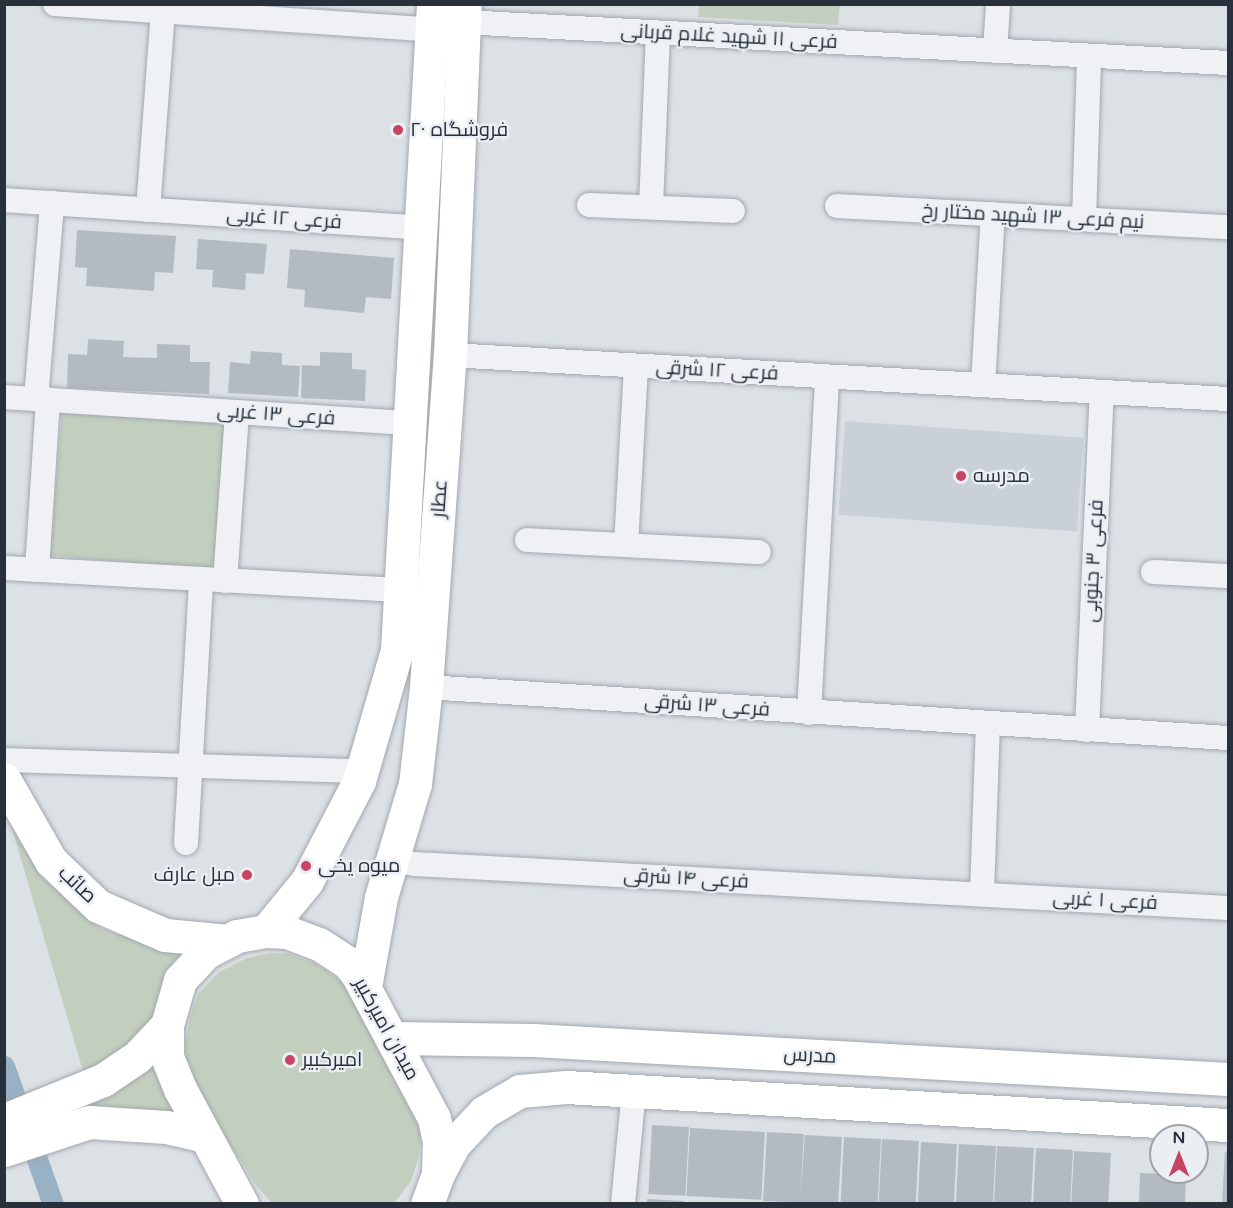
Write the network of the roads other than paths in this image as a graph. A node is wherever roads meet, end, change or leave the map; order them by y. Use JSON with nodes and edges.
{"nodes":[{"id":1,"x":55,"y":4,"type":"edge"},
{"id":2,"x":998,"y":4,"type":"edge"},
{"id":3,"x":80,"y":5,"type":"edge"},
{"id":4,"x":157,"y":9,"type":"edge"},
{"id":5,"x":233,"y":10,"type":"edge"},
{"id":6,"x":309,"y":13,"type":"edge"},
{"id":7,"x":464,"y":13,"type":"edge"},
{"id":8,"x":432,"y":17,"type":"edge"},
{"id":9,"x":658,"y":33,"type":"junction"},
{"id":10,"x":995,"y":51,"type":"junction"},
{"id":11,"x":1089,"y":56,"type":"junction"},
{"id":12,"x":1228,"y":63,"type":"edge"},
{"id":13,"x":4,"y":200,"type":"edge"},
{"id":14,"x":52,"y":204,"type":"junction"},
{"id":15,"x":589,"y":205,"type":"dead end"},
{"id":16,"x":837,"y":206,"type":"dead end"},
{"id":17,"x":651,"y":207,"type":"junction"},
{"id":18,"x":148,"y":210,"type":"junction"},
{"id":19,"x":733,"y":211,"type":"dead end"},
{"id":20,"x":993,"y":214,"type":"junction"},
{"id":21,"x":1084,"y":219,"type":"junction"},
{"id":22,"x":1228,"y":227,"type":"edge"},
{"id":23,"x":421,"y":228,"type":"junction"},
{"id":24,"x":450,"y":355,"type":"junction"},
{"id":25,"x":636,"y":367,"type":"junction"},
{"id":26,"x":827,"y":377,"type":"junction"},
{"id":27,"x":983,"y":385,"type":"junction"},
{"id":28,"x":1102,"y":392,"type":"junction"},
{"id":29,"x":4,"y":397,"type":"edge"},
{"id":30,"x":42,"y":399,"type":"junction"},
{"id":31,"x":1228,"y":399,"type":"edge"},
{"id":32,"x":237,"y":412,"type":"junction"},
{"id":33,"x":410,"y":423,"type":"junction"},
{"id":34,"x":404,"y":528,"type":"junction"},
{"id":35,"x":438,"y":531,"type":"junction"},
{"id":36,"x":526,"y":540,"type":"dead end"},
{"id":37,"x":626,"y":545,"type":"junction"},
{"id":38,"x":759,"y":552,"type":"dead end"},
{"id":39,"x":4,"y":568,"type":"edge"},
{"id":40,"x":37,"y":570,"type":"junction"},
{"id":41,"x":1153,"y":572,"type":"dead end"},
{"id":42,"x":1228,"y":576,"type":"edge"},
{"id":43,"x":213,"y":580,"type":"junction"},
{"id":44,"x":400,"y":590,"type":"junction"},
{"id":45,"x":426,"y":687,"type":"junction"},
{"id":46,"x":809,"y":713,"type":"junction"},
{"id":47,"x":988,"y":724,"type":"junction"},
{"id":48,"x":1087,"y":730,"type":"junction"},
{"id":49,"x":1228,"y":738,"type":"edge"},
{"id":50,"x":4,"y":760,"type":"edge"},
{"id":51,"x":189,"y":766,"type":"junction"},
{"id":52,"x":362,"y":771,"type":"junction"},
{"id":53,"x":4,"y":780,"type":"edge"},
{"id":54,"x":186,"y":843,"type":"dead end"},
{"id":55,"x":390,"y":860,"type":"junction"},
{"id":56,"x":982,"y":894,"type":"junction"},
{"id":57,"x":1228,"y":908,"type":"edge"},
{"id":58,"x":266,"y":931,"type":"junction"},
{"id":59,"x":228,"y":941,"type":"junction"},
{"id":60,"x":365,"y":987,"type":"junction"},
{"id":61,"x":167,"y":1025,"type":"junction"},
{"id":62,"x":392,"y":1038,"type":"junction"},
{"id":63,"x":1228,"y":1079,"type":"edge"},
{"id":64,"x":634,"y":1090,"type":"junction"},
{"id":65,"x":1228,"y":1125,"type":"edge"},
{"id":66,"x":205,"y":1136,"type":"junction"},
{"id":67,"x":5,"y":1140,"type":"edge"},
{"id":68,"x":433,"y":1189,"type":"edge"},
{"id":69,"x":242,"y":1203,"type":"edge"},
{"id":70,"x":623,"y":1203,"type":"edge"}],
"edges":[{"from":1,"to":3,"type":"street"},
{"from":2,"to":10,"type":"street"},
{"from":3,"to":4,"type":"street"},
{"from":4,"to":5,"type":"street"},
{"from":4,"to":18,"type":"street"},
{"from":5,"to":6,"type":"street"},
{"from":6,"to":8,"type":"street"},
{"from":7,"to":9,"type":"street","name":"فرعی ۱۱ شهید غلام قربانی"},
{"from":7,"to":24,"type":"main road","name":"عطار"},
{"from":8,"to":23,"type":"main road","name":"عطار"},
{"from":9,"to":10,"type":"street","name":"فرعی ۱۱ شهید غلام قربانی"},
{"from":9,"to":17,"type":"street"},
{"from":10,"to":11,"type":"street","name":"فرعی ۱۱ شهید غلام قربانی"},
{"from":11,"to":12,"type":"street","name":"فرعی ۱۱ شهید غلام قربانی"},
{"from":11,"to":21,"type":"street"},
{"from":13,"to":14,"type":"street","name":"فرعی ۱۲ غربی"},
{"from":14,"to":18,"type":"street","name":"فرعی ۱۲ غربی"},
{"from":14,"to":30,"type":"street"},
{"from":15,"to":17,"type":"street"},
{"from":16,"to":20,"type":"street","name":"نیم فرعی ۱۳ شهید مختار رخ"},
{"from":17,"to":19,"type":"street"},
{"from":18,"to":23,"type":"street","name":"فرعی ۱۲ غربی"},
{"from":20,"to":21,"type":"street","name":"نیم فرعی ۱۳ شهید مختار رخ"},
{"from":20,"to":27,"type":"street"},
{"from":21,"to":22,"type":"street","name":"نیم فرعی ۱۳ شهید مختار رخ"},
{"from":23,"to":33,"type":"main road","name":"عطار"},
{"from":24,"to":25,"type":"street","name":"فرعی ۱۲ شرقی"},
{"from":24,"to":35,"type":"main road","name":"عطار"},
{"from":25,"to":26,"type":"street","name":"فرعی ۱۲ شرقی"},
{"from":25,"to":37,"type":"street"},
{"from":26,"to":27,"type":"street","name":"فرعی ۱۲ شرقی"},
{"from":26,"to":46,"type":"street"},
{"from":27,"to":28,"type":"street","name":"فرعی ۱۲ شرقی"},
{"from":28,"to":31,"type":"street","name":"فرعی ۱۲ شرقی"},
{"from":28,"to":48,"type":"street","name":"فرعی ۳ جنوبی"},
{"from":29,"to":30,"type":"street","name":"فرعی ۱۳ غربی"},
{"from":30,"to":32,"type":"street","name":"فرعی ۱۳ غربی"},
{"from":30,"to":40,"type":"street"},
{"from":32,"to":33,"type":"street","name":"فرعی ۱۳ غربی"},
{"from":32,"to":43,"type":"street"},
{"from":33,"to":34,"type":"main road","name":"عطار"},
{"from":34,"to":35,"type":"main road"},
{"from":34,"to":44,"type":"main road","name":"عطار"},
{"from":35,"to":45,"type":"main road","name":"عطار"},
{"from":36,"to":37,"type":"street"},
{"from":37,"to":38,"type":"street"},
{"from":39,"to":40,"type":"street"},
{"from":40,"to":43,"type":"street"},
{"from":41,"to":42,"type":"street"},
{"from":43,"to":44,"type":"street"},
{"from":43,"to":51,"type":"street"},
{"from":44,"to":52,"type":"main road","name":"عطار"},
{"from":45,"to":46,"type":"street","name":"فرعی ۱۳ شرقی"},
{"from":45,"to":55,"type":"main road","name":"عطار"},
{"from":46,"to":47,"type":"street","name":"فرعی ۱۳ شرقی"},
{"from":47,"to":48,"type":"street","name":"فرعی ۱۳ شرقی"},
{"from":47,"to":56,"type":"street"},
{"from":48,"to":49,"type":"street","name":"فرعی ۱۳ شرقی"},
{"from":50,"to":51,"type":"street"},
{"from":51,"to":52,"type":"street"},
{"from":51,"to":54,"type":"street"},
{"from":52,"to":58,"type":"main road","name":"عطار"},
{"from":53,"to":59,"type":"main road","name":"صائب"},
{"from":55,"to":56,"type":"street","name":"فرعی ۱۴ شرقی"},
{"from":55,"to":60,"type":"main road","name":"عطار"},
{"from":56,"to":57,"type":"street","name":"فرعی ۱ غربی"},
{"from":58,"to":59,"type":"main road","name":"میدان امیرکبیر"},
{"from":58,"to":60,"type":"main road","name":"میدان امیرکبیر"},
{"from":59,"to":61,"type":"main road","name":"میدان امیرکبیر"},
{"from":60,"to":62,"type":"main road","name":"میدان امیرکبیر"},
{"from":61,"to":66,"type":"main road","name":"میدان امیرکبیر"},
{"from":61,"to":67,"type":"main road"},
{"from":62,"to":63,"type":"main road","name":"مدرس"},
{"from":62,"to":68,"type":"main road","name":"میدان امیرکبیر"},
{"from":64,"to":65,"type":"main road"},
{"from":64,"to":68,"type":"main road"},
{"from":64,"to":70,"type":"street"},
{"from":66,"to":67,"type":"main road"},
{"from":66,"to":69,"type":"main road","name":"میدان امیرکبیر"}]}
